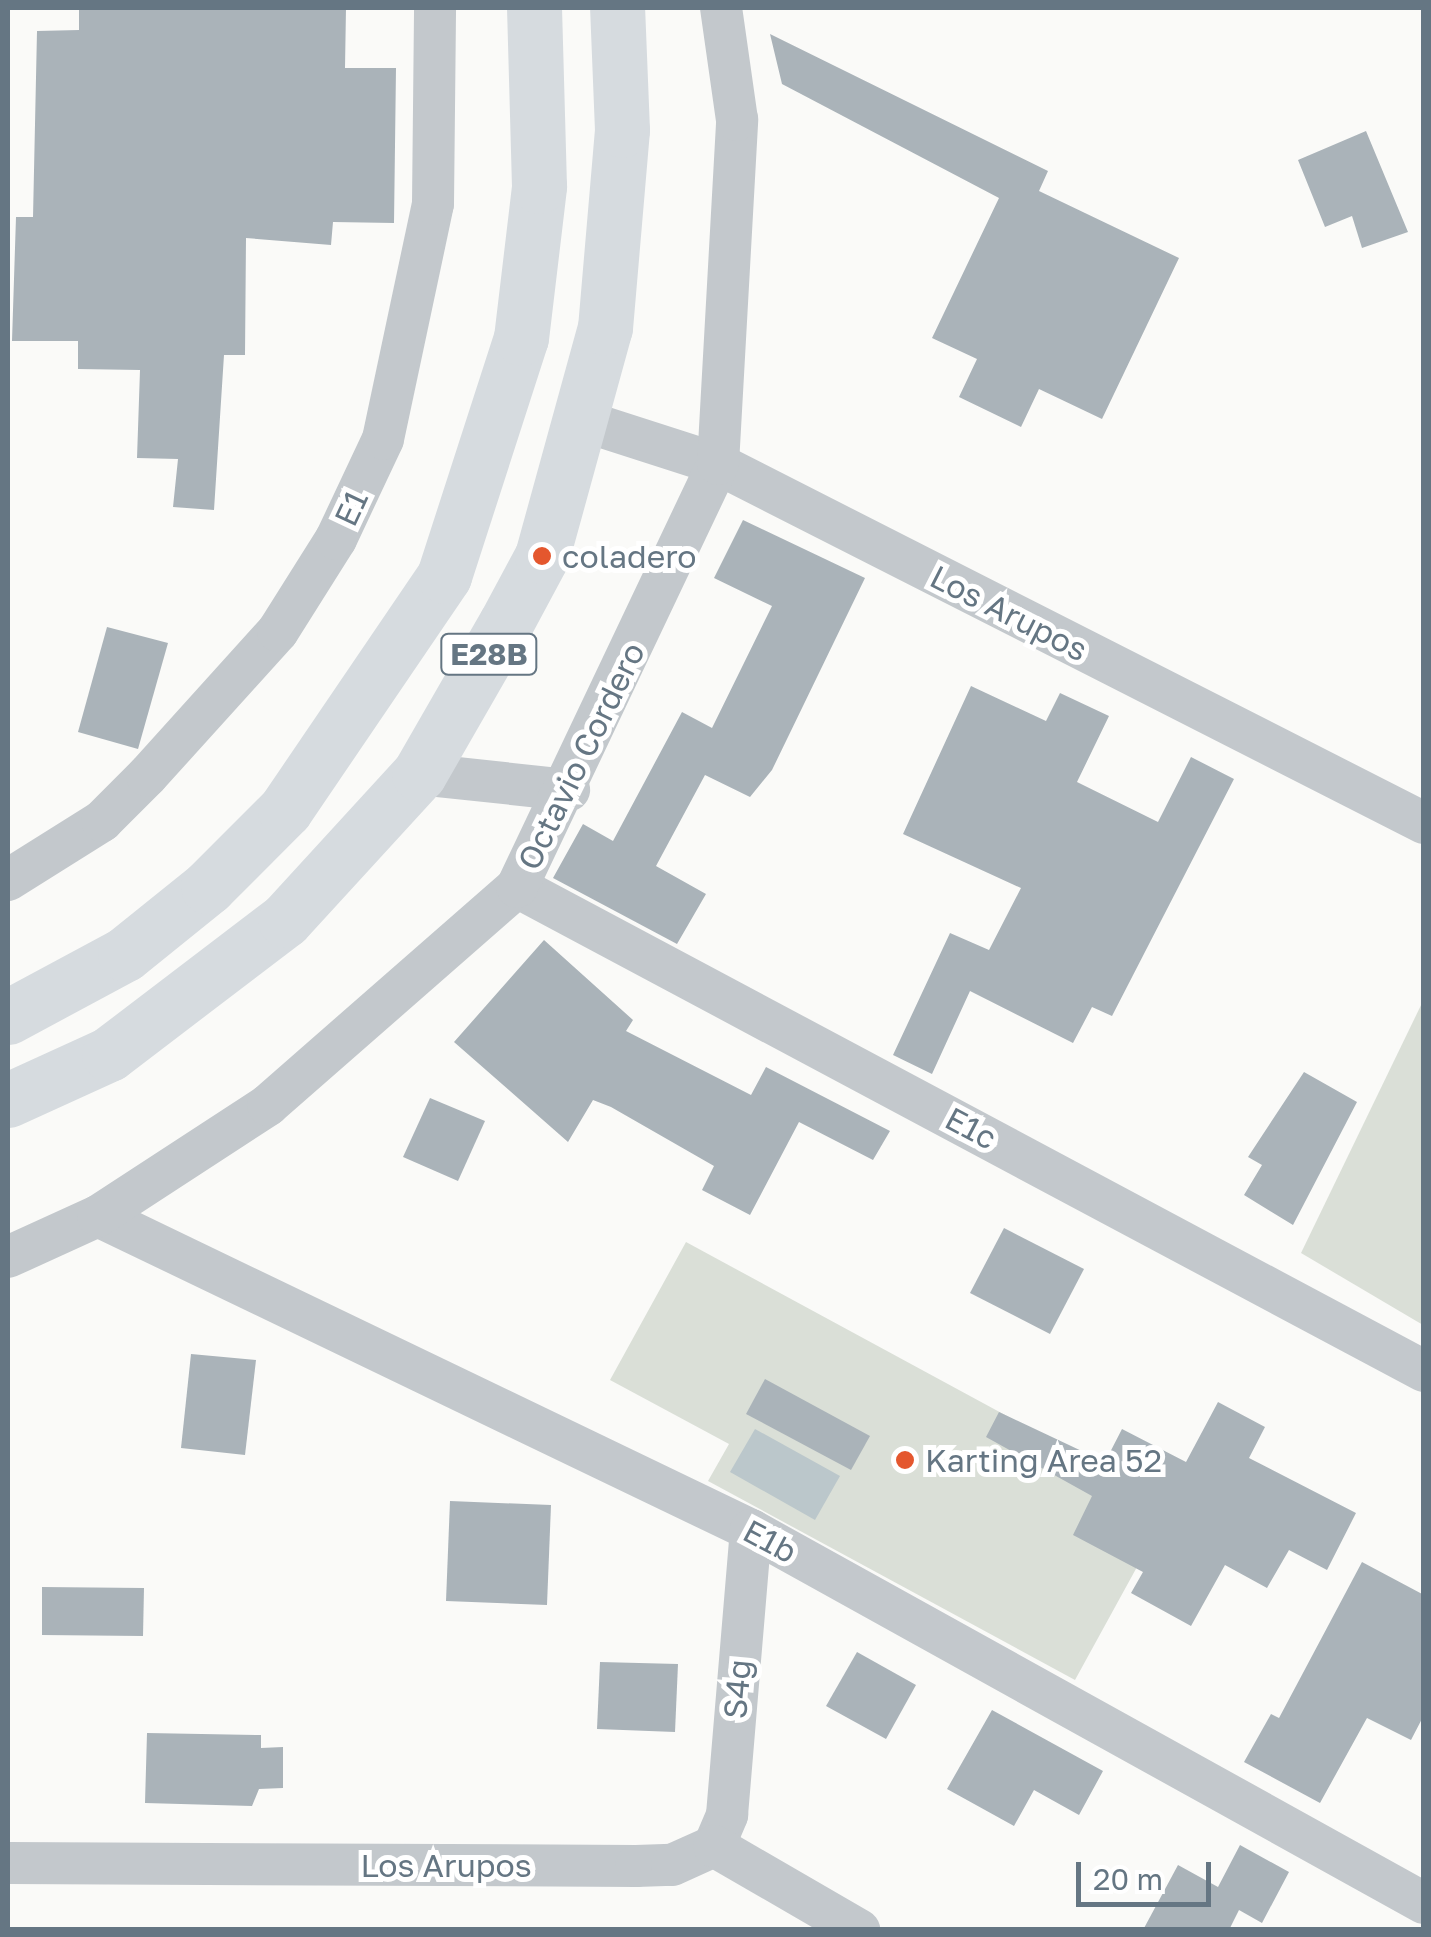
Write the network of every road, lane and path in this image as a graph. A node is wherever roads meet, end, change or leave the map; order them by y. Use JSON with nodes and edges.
{"nodes":[{"id":1,"x":435,"y":8,"type":"edge"},
{"id":2,"x":534,"y":8,"type":"edge"},
{"id":3,"x":617,"y":8,"type":"edge"},
{"id":4,"x":721,"y":8,"type":"edge"},
{"id":5,"x":587,"y":422,"type":"junction"},
{"id":6,"x":718,"y":464,"type":"junction"},
{"id":7,"x":419,"y":774,"type":"junction"},
{"id":8,"x":570,"y":790,"type":"junction"},
{"id":9,"x":1424,"y":823,"type":"edge"},
{"id":10,"x":8,"y":880,"type":"edge"},
{"id":11,"x":518,"y":887,"type":"junction"},
{"id":12,"x":8,"y":1017,"type":"edge"},
{"id":13,"x":8,"y":1100,"type":"edge"},
{"id":14,"x":98,"y":1216,"type":"junction"},
{"id":15,"x":8,"y":1258,"type":"edge"},
{"id":16,"x":1424,"y":1370,"type":"edge"},
{"id":17,"x":750,"y":1530,"type":"junction"},
{"id":18,"x":714,"y":1846,"type":"junction"},
{"id":19,"x":8,"y":1863,"type":"edge"},
{"id":20,"x":1424,"y":1903,"type":"edge"},
{"id":21,"x":858,"y":1930,"type":"edge"}],
"edges":[{"from":1,"to":10,"type":"street","name":"E1"},
{"from":2,"to":12,"type":"highway","number":"E28B"},
{"from":3,"to":5,"type":"highway","number":"E28B"},
{"from":4,"to":6,"type":"street","name":"Octavio Cordero"},
{"from":5,"to":6,"type":"street","name":"Los Arupos"},
{"from":5,"to":7,"type":"highway","number":"E28B"},
{"from":6,"to":8,"type":"street","name":"Octavio Cordero"},
{"from":6,"to":9,"type":"street","name":"Los Arupos"},
{"from":7,"to":8,"type":"street"},
{"from":7,"to":13,"type":"highway","number":"E28B"},
{"from":8,"to":11,"type":"street","name":"Octavio Cordero"},
{"from":11,"to":14,"type":"street","name":"Octavio Cordero"},
{"from":11,"to":16,"type":"street","name":"E1c"},
{"from":14,"to":15,"type":"street","name":"Octavio Cordero"},
{"from":14,"to":17,"type":"street","name":"E1b"},
{"from":17,"to":18,"type":"street","name":"S4g"},
{"from":17,"to":20,"type":"street","name":"E1b"},
{"from":18,"to":19,"type":"street","name":"Los Arupos"},
{"from":18,"to":21,"type":"street"}]}
